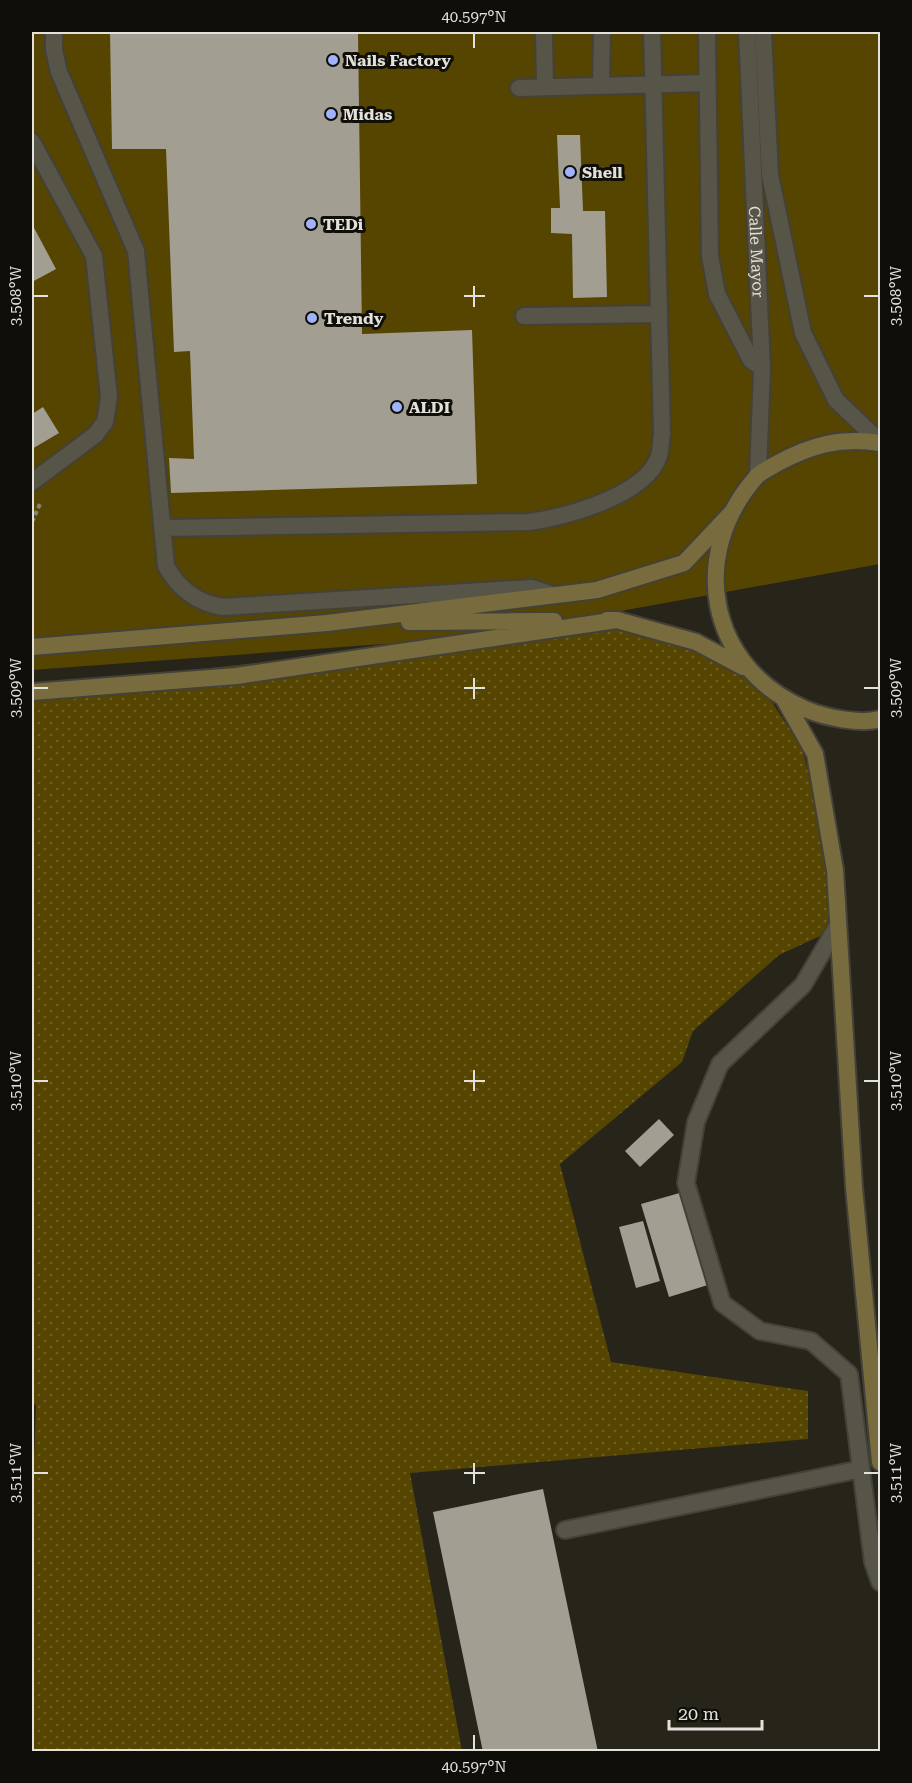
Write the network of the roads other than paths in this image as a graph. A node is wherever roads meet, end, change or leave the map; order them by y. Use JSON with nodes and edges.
{"nodes":[{"id":1,"x":54,"y":32,"type":"edge"},
{"id":2,"x":544,"y":32,"type":"edge"},
{"id":3,"x":602,"y":32,"type":"edge"},
{"id":4,"x":652,"y":32,"type":"edge"},
{"id":5,"x":707,"y":32,"type":"edge"},
{"id":6,"x":747,"y":32,"type":"edge"},
{"id":7,"x":763,"y":32,"type":"edge"},
{"id":8,"x":708,"y":83,"type":"junction"},
{"id":9,"x":653,"y":85,"type":"junction"},
{"id":10,"x":601,"y":86,"type":"junction"},
{"id":11,"x":545,"y":87,"type":"junction"},
{"id":12,"x":519,"y":88,"type":"dead end"},
{"id":13,"x":32,"y":142,"type":"edge"},
{"id":14,"x":658,"y":314,"type":"junction"},
{"id":15,"x":524,"y":316,"type":"dead end"},
{"id":16,"x":762,"y":368,"type":"junction"},
{"id":17,"x":880,"y":443,"type":"edge"},
{"id":18,"x":758,"y":474,"type":"junction"},
{"id":19,"x":32,"y":482,"type":"edge"},
{"id":20,"x":733,"y":511,"type":"junction"},
{"id":21,"x":164,"y":528,"type":"junction"},
{"id":22,"x":553,"y":595,"type":"junction"},
{"id":23,"x":617,"y":620,"type":"junction"},
{"id":24,"x":327,"y":622,"type":"junction"},
{"id":25,"x":32,"y":647,"type":"edge"},
{"id":26,"x":747,"y":669,"type":"junction"},
{"id":27,"x":55,"y":690,"type":"junction"},
{"id":28,"x":32,"y":692,"type":"edge"},
{"id":29,"x":32,"y":697,"type":"edge"},
{"id":30,"x":784,"y":699,"type":"junction"},
{"id":31,"x":880,"y":718,"type":"edge"},
{"id":32,"x":838,"y":925,"type":"junction"},
{"id":33,"x":880,"y":1462,"type":"edge"},
{"id":34,"x":861,"y":1469,"type":"junction"},
{"id":35,"x":565,"y":1530,"type":"dead end"},
{"id":36,"x":880,"y":1582,"type":"edge"}],
"edges":[{"from":1,"to":21,"type":"street"},
{"from":2,"to":11,"type":"street"},
{"from":3,"to":10,"type":"street"},
{"from":4,"to":9,"type":"street"},
{"from":5,"to":8,"type":"street"},
{"from":6,"to":16,"type":"street","name":"Calle Mayor"},
{"from":7,"to":17,"type":"street","name":"Calle Mayor"},
{"from":8,"to":9,"type":"street"},
{"from":8,"to":16,"type":"street"},
{"from":9,"to":10,"type":"street"},
{"from":9,"to":14,"type":"street"},
{"from":10,"to":11,"type":"street"},
{"from":11,"to":12,"type":"street"},
{"from":13,"to":19,"type":"street"},
{"from":14,"to":15,"type":"street"},
{"from":14,"to":21,"type":"street"},
{"from":16,"to":18,"type":"street","name":"Calle Mayor"},
{"from":17,"to":18,"type":"main road"},
{"from":18,"to":20,"type":"main road"},
{"from":20,"to":22,"type":"main road"},
{"from":20,"to":26,"type":"main road"},
{"from":21,"to":22,"type":"street"},
{"from":22,"to":24,"type":"main road"},
{"from":23,"to":24,"type":"main road"},
{"from":23,"to":26,"type":"main road"},
{"from":23,"to":27,"type":"main road"},
{"from":24,"to":25,"type":"main road"},
{"from":26,"to":30,"type":"main road"},
{"from":27,"to":28,"type":"main road"},
{"from":27,"to":29,"type":"street"},
{"from":30,"to":31,"type":"main road"},
{"from":30,"to":32,"type":"main road"},
{"from":32,"to":33,"type":"main road"},
{"from":32,"to":34,"type":"street"},
{"from":34,"to":35,"type":"street"},
{"from":34,"to":36,"type":"street"}]}
